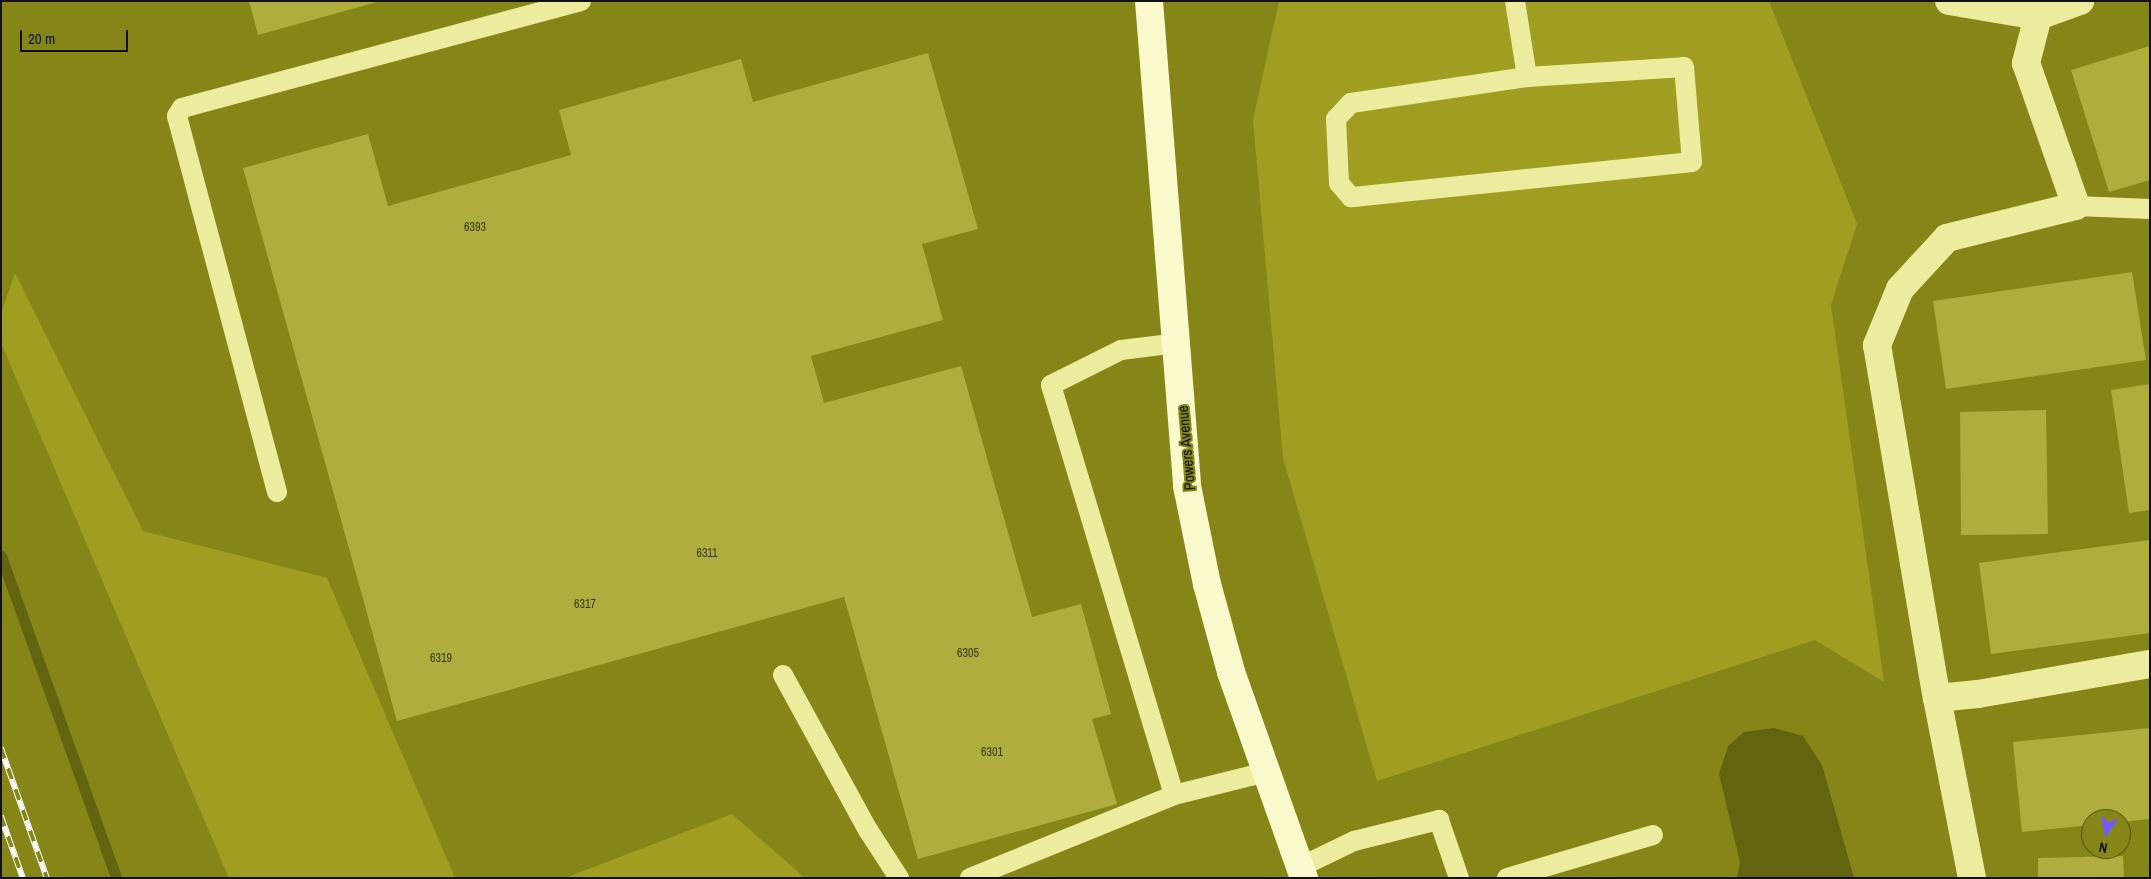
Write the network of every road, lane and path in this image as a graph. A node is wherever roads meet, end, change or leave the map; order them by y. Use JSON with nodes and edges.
{"nodes":[{"id":1,"x":581,"y":1,"type":"edge"},
{"id":2,"x":1149,"y":1,"type":"edge"},
{"id":3,"x":1515,"y":1,"type":"edge"},
{"id":4,"x":1949,"y":1,"type":"edge"},
{"id":5,"x":2080,"y":1,"type":"edge"},
{"id":6,"x":2038,"y":16,"type":"junction"},
{"id":7,"x":1527,"y":77,"type":"junction"},
{"id":8,"x":2076,"y":206,"type":"junction"},
{"id":9,"x":2150,"y":209,"type":"edge"},
{"id":10,"x":1178,"y":343,"type":"junction"},
{"id":11,"x":277,"y":492,"type":"dead end"},
{"id":12,"x":2150,"y":664,"type":"edge"},
{"id":13,"x":783,"y":675,"type":"dead end"},
{"id":14,"x":1937,"y":698,"type":"junction"},
{"id":15,"x":1266,"y":772,"type":"junction"},
{"id":16,"x":1174,"y":795,"type":"junction"},
{"id":17,"x":1653,"y":835,"type":"dead end"},
{"id":18,"x":1302,"y":872,"type":"edge"},
{"id":19,"x":899,"y":878,"type":"edge"},
{"id":20,"x":970,"y":878,"type":"edge"},
{"id":21,"x":1459,"y":878,"type":"edge"},
{"id":22,"x":1507,"y":878,"type":"edge"},
{"id":23,"x":1972,"y":878,"type":"edge"}],
"edges":[{"from":1,"to":11,"type":"lane"},
{"from":2,"to":10,"type":"street","name":"Powers Avenue"},
{"from":3,"to":7,"type":"lane"},
{"from":4,"to":6,"type":"street"},
{"from":5,"to":6,"type":"street"},
{"from":6,"to":8,"type":"street"},
{"from":7,"to":7,"type":"lane"},
{"from":8,"to":9,"type":"lane"},
{"from":8,"to":14,"type":"street"},
{"from":10,"to":15,"type":"street","name":"Powers Avenue"},
{"from":10,"to":16,"type":"lane"},
{"from":12,"to":14,"type":"street"},
{"from":13,"to":19,"type":"lane"},
{"from":14,"to":23,"type":"street"},
{"from":15,"to":16,"type":"lane"},
{"from":15,"to":18,"type":"street","name":"Powers Avenue"},
{"from":16,"to":20,"type":"lane"},
{"from":17,"to":22,"type":"lane"},
{"from":18,"to":21,"type":"lane"}]}
